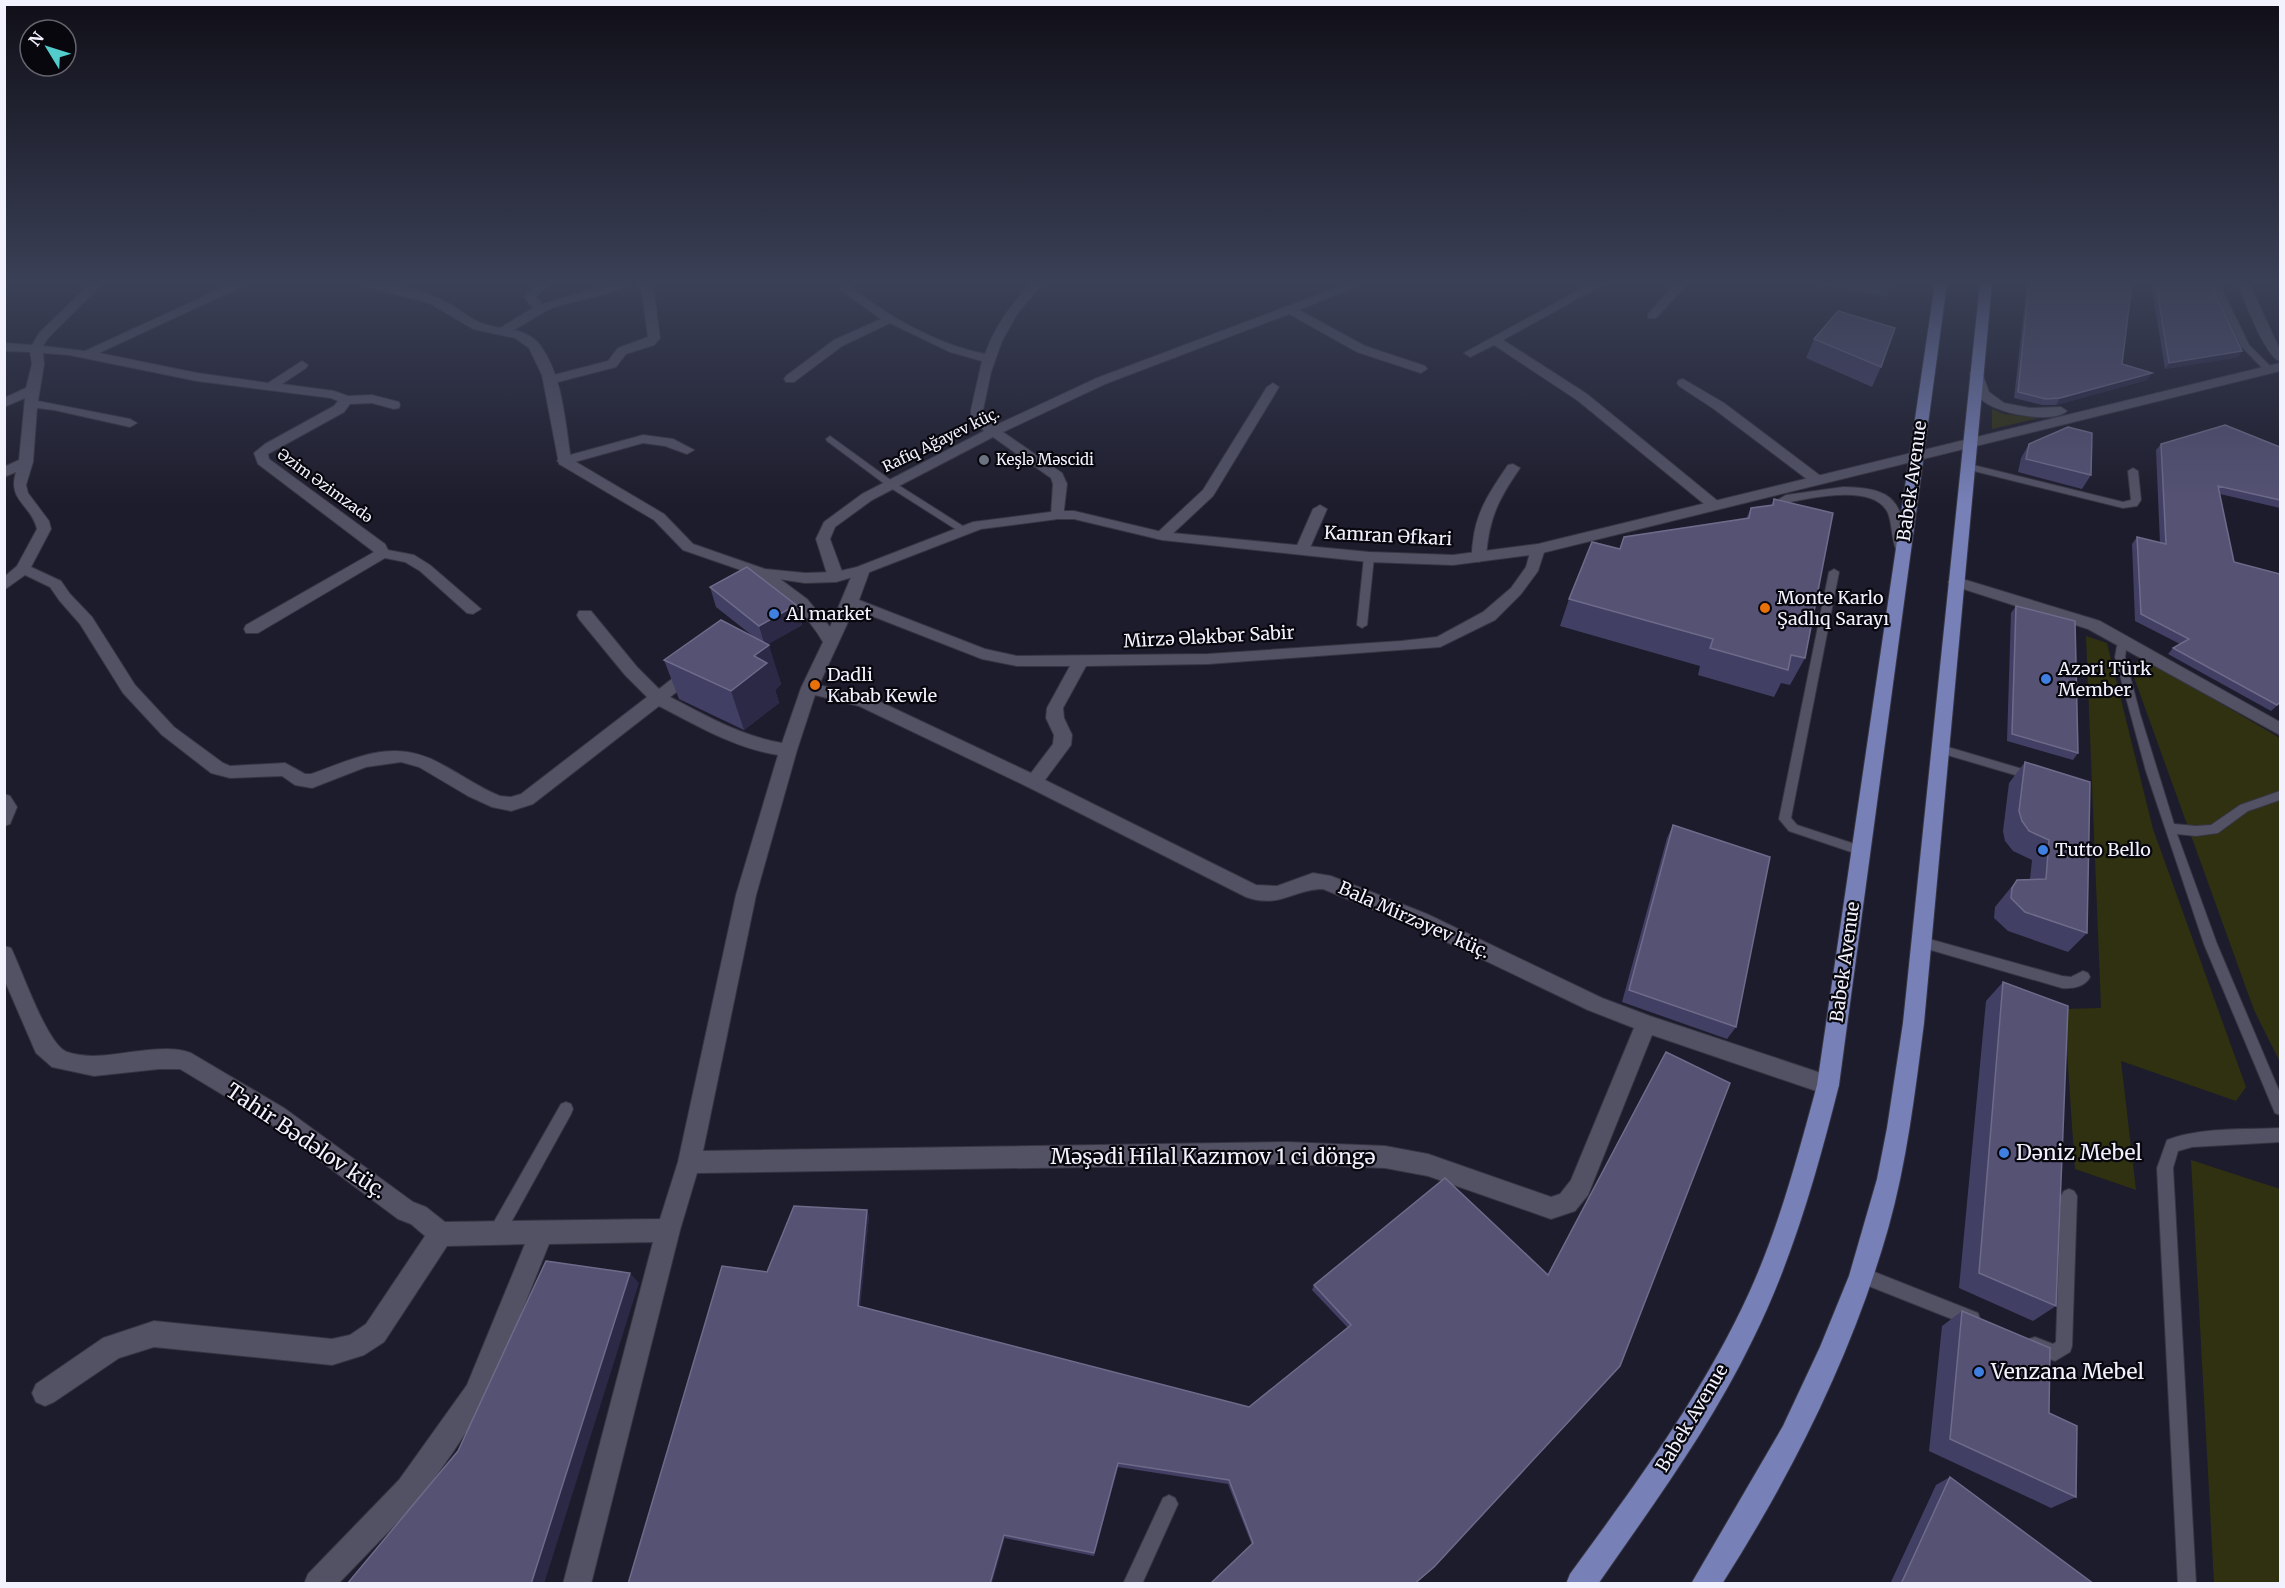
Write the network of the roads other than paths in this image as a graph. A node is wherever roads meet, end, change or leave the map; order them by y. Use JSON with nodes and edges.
{"nodes":[{"id":1,"x":37,"y":357,"type":"edge"},
{"id":2,"x":102,"y":357,"type":"edge"},
{"id":3,"x":539,"y":357,"type":"edge"},
{"id":4,"x":617,"y":357,"type":"edge"},
{"id":5,"x":819,"y":357,"type":"edge"},
{"id":6,"x":982,"y":357,"type":"edge"},
{"id":7,"x":1163,"y":357,"type":"edge"},
{"id":8,"x":1385,"y":357,"type":"edge"},
{"id":9,"x":1518,"y":357,"type":"edge"},
{"id":10,"x":1930,"y":357,"type":"edge"},
{"id":11,"x":1978,"y":357,"type":"edge"},
{"id":12,"x":2259,"y":357,"type":"edge"},
{"id":13,"x":988,"y":358,"type":"joint"},
{"id":14,"x":302,"y":365,"type":"dead end"},
{"id":15,"x":1421,"y":369,"type":"dead end"},
{"id":16,"x":2275,"y":369,"type":"edge"},
{"id":17,"x":1976,"y":373,"type":"junction"},
{"id":18,"x":790,"y":379,"type":"dead end"},
{"id":19,"x":550,"y":380,"type":"junction"},
{"id":20,"x":1683,"y":383,"type":"dead end"},
{"id":21,"x":270,"y":387,"type":"junction"},
{"id":22,"x":1273,"y":387,"type":"dead end"},
{"id":23,"x":32,"y":390,"type":"junction"},
{"id":24,"x":346,"y":400,"type":"junction"},
{"id":25,"x":4,"y":403,"type":"edge"},
{"id":26,"x":32,"y":404,"type":"junction"},
{"id":27,"x":394,"y":405,"type":"dead end"},
{"id":28,"x":2108,"y":408,"type":"junction"},
{"id":29,"x":130,"y":423,"type":"dead end"},
{"id":30,"x":994,"y":432,"type":"junction"},
{"id":31,"x":830,"y":439,"type":"dead end"},
{"id":32,"x":1971,"y":442,"type":"junction"},
{"id":33,"x":687,"y":450,"type":"dead end"},
{"id":34,"x":1916,"y":456,"type":"junction"},
{"id":35,"x":564,"y":461,"type":"junction"},
{"id":36,"x":27,"y":462,"type":"junction"},
{"id":37,"x":1969,"y":467,"type":"junction"},
{"id":38,"x":1513,"y":468,"type":"dead end"},
{"id":39,"x":2133,"y":471,"type":"dead end"},
{"id":40,"x":4,"y":473,"type":"edge"},
{"id":41,"x":1818,"y":480,"type":"junction"},
{"id":42,"x":890,"y":483,"type":"junction"},
{"id":43,"x":1742,"y":498,"type":"junction"},
{"id":44,"x":1714,"y":505,"type":"junction"},
{"id":45,"x":1320,"y":509,"type":"dead end"},
{"id":46,"x":1058,"y":515,"type":"junction"},
{"id":47,"x":963,"y":530,"type":"junction"},
{"id":48,"x":1162,"y":536,"type":"junction"},
{"id":49,"x":1538,"y":549,"type":"junction"},
{"id":50,"x":1302,"y":550,"type":"junction"},
{"id":51,"x":1902,"y":551,"type":"junction"},
{"id":52,"x":382,"y":553,"type":"junction"},
{"id":53,"x":1369,"y":557,"type":"junction"},
{"id":54,"x":1479,"y":557,"type":"junction"},
{"id":55,"x":23,"y":569,"type":"junction"},
{"id":56,"x":862,"y":570,"type":"junction"},
{"id":57,"x":1834,"y":572,"type":"dead end"},
{"id":58,"x":763,"y":573,"type":"junction"},
{"id":59,"x":836,"y":577,"type":"junction"},
{"id":60,"x":1956,"y":582,"type":"junction"},
{"id":61,"x":4,"y":585,"type":"edge"},
{"id":62,"x":850,"y":602,"type":"junction"},
{"id":63,"x":473,"y":609,"type":"dead end"},
{"id":64,"x":585,"y":615,"type":"dead end"},
{"id":65,"x":1362,"y":625,"type":"dead end"},
{"id":66,"x":252,"y":629,"type":"dead end"},
{"id":67,"x":831,"y":642,"type":"junction"},
{"id":68,"x":2128,"y":642,"type":"junction"},
{"id":69,"x":1080,"y":662,"type":"junction"},
{"id":70,"x":701,"y":664,"type":"edge"},
{"id":71,"x":809,"y":688,"type":"junction"},
{"id":72,"x":658,"y":698,"type":"junction"},
{"id":73,"x":2280,"y":729,"type":"edge"},
{"id":74,"x":1941,"y":749,"type":"junction"},
{"id":75,"x":788,"y":750,"type":"junction"},
{"id":76,"x":2044,"y":780,"type":"edge"},
{"id":77,"x":1034,"y":782,"type":"junction"},
{"id":78,"x":2280,"y":795,"type":"edge"},
{"id":79,"x":4,"y":801,"type":"edge"},
{"id":80,"x":4,"y":819,"type":"edge"},
{"id":81,"x":2170,"y":828,"type":"junction"},
{"id":82,"x":1860,"y":850,"type":"junction"},
{"id":83,"x":1922,"y":942,"type":"junction"},
{"id":84,"x":4,"y":954,"type":"edge"},
{"id":85,"x":2083,"y":977,"type":"dead end"},
{"id":86,"x":1646,"y":1024,"type":"junction"},
{"id":87,"x":1828,"y":1085,"type":"junction"},
{"id":88,"x":2280,"y":1108,"type":"edge"},
{"id":89,"x":566,"y":1109,"type":"dead end"},
{"id":90,"x":2280,"y":1135,"type":"edge"},
{"id":91,"x":689,"y":1162,"type":"junction"},
{"id":92,"x":2069,"y":1196,"type":"dead end"},
{"id":93,"x":668,"y":1230,"type":"junction"},
{"id":94,"x":497,"y":1232,"type":"junction"},
{"id":95,"x":441,"y":1233,"type":"junction"},
{"id":96,"x":541,"y":1233,"type":"junction"},
{"id":97,"x":1862,"y":1275,"type":"junction"},
{"id":98,"x":1990,"y":1327,"type":"edge"},
{"id":99,"x":2023,"y":1340,"type":"edge"},
{"id":100,"x":45,"y":1393,"type":"dead end"},
{"id":101,"x":1169,"y":1504,"type":"dead end"},
{"id":102,"x":318,"y":1584,"type":"edge"},
{"id":103,"x":578,"y":1584,"type":"edge"},
{"id":104,"x":1132,"y":1584,"type":"edge"},
{"id":105,"x":1580,"y":1584,"type":"edge"},
{"id":106,"x":1705,"y":1584,"type":"edge"},
{"id":107,"x":2187,"y":1584,"type":"edge"}],
"edges":[{"from":1,"to":23,"type":"street"},
{"from":2,"to":21,"type":"street"},
{"from":3,"to":19,"type":"street"},
{"from":4,"to":19,"type":"street"},
{"from":5,"to":18,"type":"street"},
{"from":6,"to":13,"type":"street"},
{"from":7,"to":30,"type":"street","name":"Rafiq Ağayev küç."},
{"from":8,"to":15,"type":"street"},
{"from":9,"to":44,"type":"street"},
{"from":10,"to":34,"type":"main road","name":"Babek Avenue"},
{"from":11,"to":17,"type":"main road"},
{"from":12,"to":16,"type":"lane"},
{"from":13,"to":30,"type":"street"},
{"from":14,"to":21,"type":"street"},
{"from":16,"to":28,"type":"street"},
{"from":17,"to":28,"type":"street"},
{"from":17,"to":32,"type":"main road"},
{"from":19,"to":35,"type":"street"},
{"from":20,"to":41,"type":"street"},
{"from":21,"to":24,"type":"street"},
{"from":22,"to":48,"type":"street"},
{"from":23,"to":25,"type":"street"},
{"from":23,"to":26,"type":"street"},
{"from":24,"to":27,"type":"street"},
{"from":24,"to":52,"type":"street","name":"Əzim Əzimzadə"},
{"from":26,"to":29,"type":"street"},
{"from":26,"to":36,"type":"street"},
{"from":28,"to":32,"type":"street","name":"Kamran Əfkari"},
{"from":30,"to":42,"type":"street","name":"Rafiq Ağayev küç."},
{"from":30,"to":46,"type":"street"},
{"from":31,"to":42,"type":"lane"},
{"from":32,"to":34,"type":"street","name":"Kamran Əfkari"},
{"from":32,"to":37,"type":"main road"},
{"from":33,"to":35,"type":"street"},
{"from":34,"to":41,"type":"street","name":"Kamran Əfkari"},
{"from":34,"to":51,"type":"main road","name":"Babek Avenue"},
{"from":35,"to":58,"type":"street"},
{"from":36,"to":40,"type":"street"},
{"from":36,"to":55,"type":"street"},
{"from":37,"to":39,"type":"lane"},
{"from":37,"to":60,"type":"main road"},
{"from":38,"to":54,"type":"street"},
{"from":41,"to":43,"type":"street","name":"Kamran Əfkari"},
{"from":42,"to":47,"type":"lane"},
{"from":42,"to":59,"type":"street","name":"Rafiq Ağayev küç."},
{"from":43,"to":44,"type":"street","name":"Kamran Əfkari"},
{"from":43,"to":51,"type":"street"},
{"from":44,"to":49,"type":"street","name":"Kamran Əfkari"},
{"from":45,"to":50,"type":"street"},
{"from":46,"to":47,"type":"street","name":"Kamran Əfkari"},
{"from":46,"to":48,"type":"street","name":"Kamran Əfkari"},
{"from":47,"to":56,"type":"street","name":"Kamran Əfkari"},
{"from":48,"to":50,"type":"street","name":"Kamran Əfkari"},
{"from":49,"to":54,"type":"street","name":"Kamran Əfkari"},
{"from":49,"to":69,"type":"street","name":"Mirzə Ələkbər Sabir"},
{"from":50,"to":53,"type":"street","name":"Kamran Əfkari"},
{"from":51,"to":82,"type":"main road","name":"Babek Avenue"},
{"from":52,"to":63,"type":"street"},
{"from":52,"to":66,"type":"street"},
{"from":53,"to":54,"type":"street","name":"Kamran Əfkari"},
{"from":53,"to":65,"type":"lane"},
{"from":55,"to":61,"type":"street"},
{"from":55,"to":72,"type":"street"},
{"from":56,"to":59,"type":"street","name":"Kamran Əfkari"},
{"from":56,"to":62,"type":"street"},
{"from":57,"to":82,"type":"lane"},
{"from":58,"to":59,"type":"street","name":"Kamran Əfkari"},
{"from":58,"to":67,"type":"street"},
{"from":60,"to":68,"type":"street"},
{"from":60,"to":74,"type":"main road"},
{"from":62,"to":67,"type":"street"},
{"from":62,"to":69,"type":"street","name":"Mirzə Ələkbər Sabir"},
{"from":64,"to":72,"type":"street"},
{"from":67,"to":71,"type":"street"},
{"from":68,"to":73,"type":"street"},
{"from":68,"to":81,"type":"lane"},
{"from":69,"to":77,"type":"street"},
{"from":70,"to":72,"type":"street"},
{"from":71,"to":75,"type":"street"},
{"from":71,"to":77,"type":"street","name":"Bala Mirzəyev küç."},
{"from":72,"to":75,"type":"street"},
{"from":74,"to":76,"type":"lane"},
{"from":74,"to":83,"type":"main road"},
{"from":75,"to":91,"type":"street"},
{"from":77,"to":86,"type":"street","name":"Bala Mirzəyev küç."},
{"from":78,"to":81,"type":"lane"},
{"from":79,"to":80,"type":"street"},
{"from":81,"to":88,"type":"lane"},
{"from":82,"to":87,"type":"main road","name":"Babek Avenue"},
{"from":83,"to":85,"type":"lane"},
{"from":83,"to":97,"type":"main road"},
{"from":84,"to":95,"type":"street","name":"Tahir Bədəlov küç."},
{"from":86,"to":87,"type":"street","name":"Bala Mirzəyev küç."},
{"from":86,"to":91,"type":"street","name":"Məşədi Hilal Kazımov 1 ci döngə"},
{"from":87,"to":105,"type":"main road","name":"Babek Avenue"},
{"from":89,"to":94,"type":"lane"},
{"from":90,"to":107,"type":"lane"},
{"from":91,"to":93,"type":"street"},
{"from":92,"to":99,"type":"lane"},
{"from":93,"to":96,"type":"street"},
{"from":93,"to":103,"type":"street"},
{"from":94,"to":95,"type":"street"},
{"from":94,"to":96,"type":"street"},
{"from":95,"to":100,"type":"street"},
{"from":96,"to":102,"type":"street"},
{"from":97,"to":98,"type":"lane"},
{"from":97,"to":106,"type":"main road"},
{"from":101,"to":104,"type":"lane"}]}
